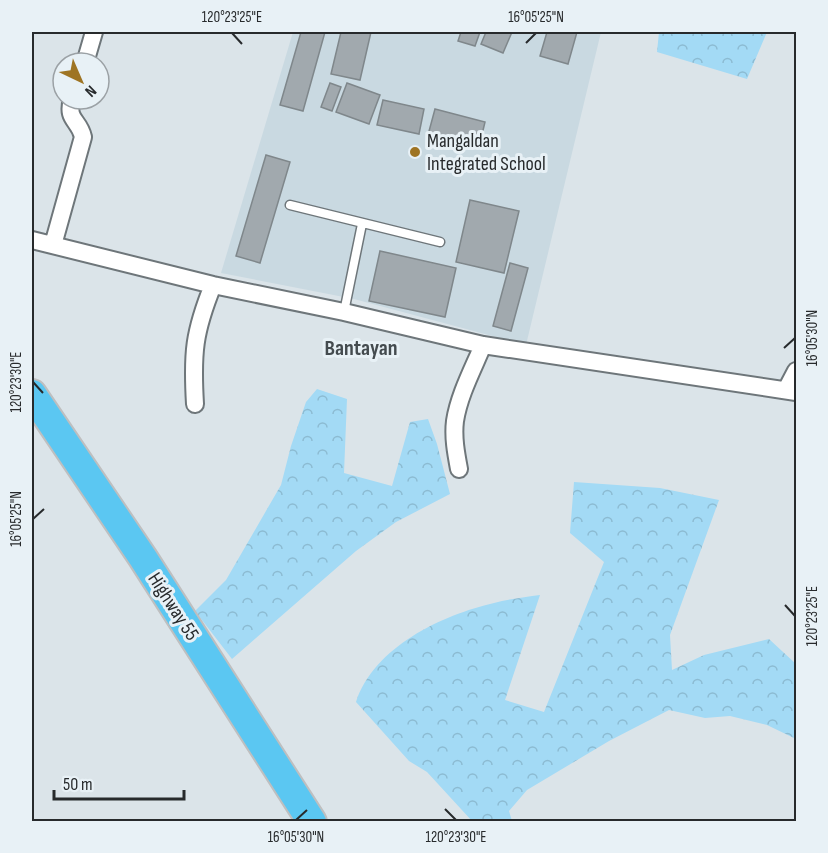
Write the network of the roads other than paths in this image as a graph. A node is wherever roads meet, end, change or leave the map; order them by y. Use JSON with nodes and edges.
{"nodes":[{"id":1,"x":94,"y":32,"type":"edge"},
{"id":2,"x":88,"y":51,"type":"edge"},
{"id":3,"x":69,"y":111,"type":"edge"},
{"id":4,"x":290,"y":205,"type":"dead end"},
{"id":5,"x":362,"y":224,"type":"junction"},
{"id":6,"x":32,"y":240,"type":"edge"},
{"id":7,"x":440,"y":242,"type":"dead end"},
{"id":8,"x":53,"y":245,"type":"junction"},
{"id":9,"x":213,"y":285,"type":"junction"},
{"id":10,"x":344,"y":312,"type":"junction"},
{"id":11,"x":483,"y":345,"type":"junction"},
{"id":12,"x":796,"y":371,"type":"edge"},
{"id":13,"x":791,"y":391,"type":"edge"},
{"id":14,"x":32,"y":394,"type":"edge"},
{"id":15,"x":195,"y":404,"type":"dead end"},
{"id":16,"x":459,"y":469,"type":"dead end"},
{"id":17,"x":312,"y":822,"type":"edge"}],
"edges":[{"from":1,"to":2,"type":"street"},
{"from":3,"to":8,"type":"street"},
{"from":4,"to":5,"type":"lane"},
{"from":5,"to":7,"type":"lane"},
{"from":5,"to":10,"type":"lane"},
{"from":6,"to":8,"type":"street"},
{"from":8,"to":9,"type":"street"},
{"from":9,"to":10,"type":"street"},
{"from":9,"to":15,"type":"street"},
{"from":10,"to":11,"type":"street"},
{"from":11,"to":13,"type":"street"},
{"from":11,"to":16,"type":"street"},
{"from":12,"to":13,"type":"street"},
{"from":14,"to":17,"type":"highway","name":"Highway 55"}]}
